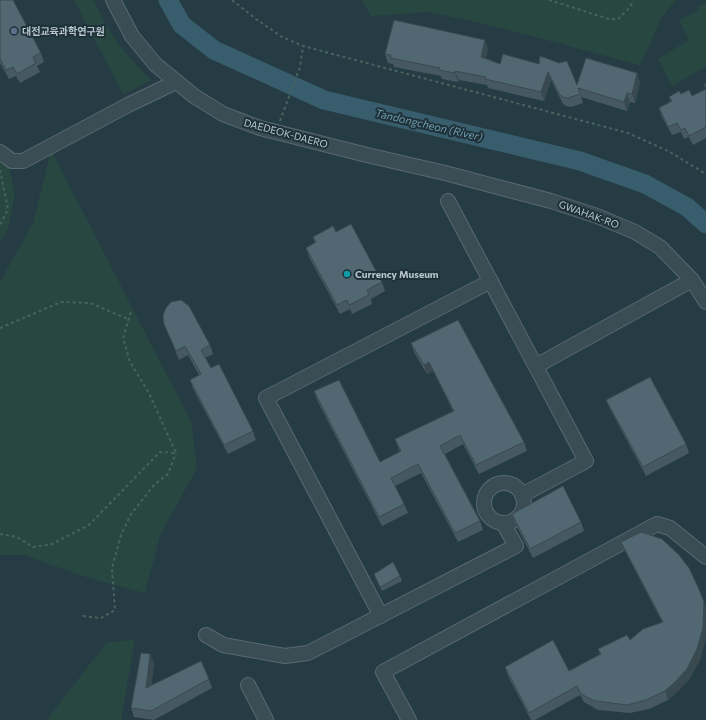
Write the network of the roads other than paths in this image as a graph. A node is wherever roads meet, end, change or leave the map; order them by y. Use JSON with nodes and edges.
{"nodes":[{"id":1,"x":113,"y":0,"type":"edge"},
{"id":2,"x":176,"y":82,"type":"junction"},
{"id":3,"x":0,"y":152,"type":"edge"},
{"id":4,"x":445,"y":172,"type":"joint"},
{"id":5,"x":448,"y":201,"type":"dead end"},
{"id":6,"x":692,"y":280,"type":"junction"},
{"id":7,"x":491,"y":281,"type":"junction"},
{"id":8,"x":706,"y":302,"type":"edge"},
{"id":9,"x":536,"y":366,"type":"junction"},
{"id":10,"x":522,"y":494,"type":"junction"},
{"id":11,"x":503,"y":523,"type":"junction"},
{"id":12,"x":706,"y":557,"type":"edge"},
{"id":13,"x":381,"y":616,"type":"junction"},
{"id":14,"x":206,"y":635,"type":"dead end"},
{"id":15,"x":248,"y":685,"type":"dead end"},
{"id":16,"x":266,"y":720,"type":"edge"},
{"id":17,"x":409,"y":720,"type":"edge"}],
"edges":[{"from":1,"to":2,"type":"lane","name":"DAEDEOK-DAERO"},
{"from":2,"to":3,"type":"lane"},
{"from":2,"to":4,"type":"lane","name":"DAEDEOK-DAERO"},
{"from":4,"to":6,"type":"lane","name":"GWAHAK-RO"},
{"from":5,"to":7,"type":"lane"},
{"from":6,"to":8,"type":"lane","name":"GWAHAK-RO"},
{"from":6,"to":9,"type":"lane"},
{"from":7,"to":9,"type":"lane"},
{"from":7,"to":13,"type":"lane"},
{"from":9,"to":10,"type":"lane"},
{"from":10,"to":11,"type":"lane"},
{"from":10,"to":11,"type":"lane"},
{"from":11,"to":13,"type":"lane"},
{"from":12,"to":17,"type":"lane"},
{"from":13,"to":14,"type":"lane"},
{"from":15,"to":16,"type":"lane"}]}
